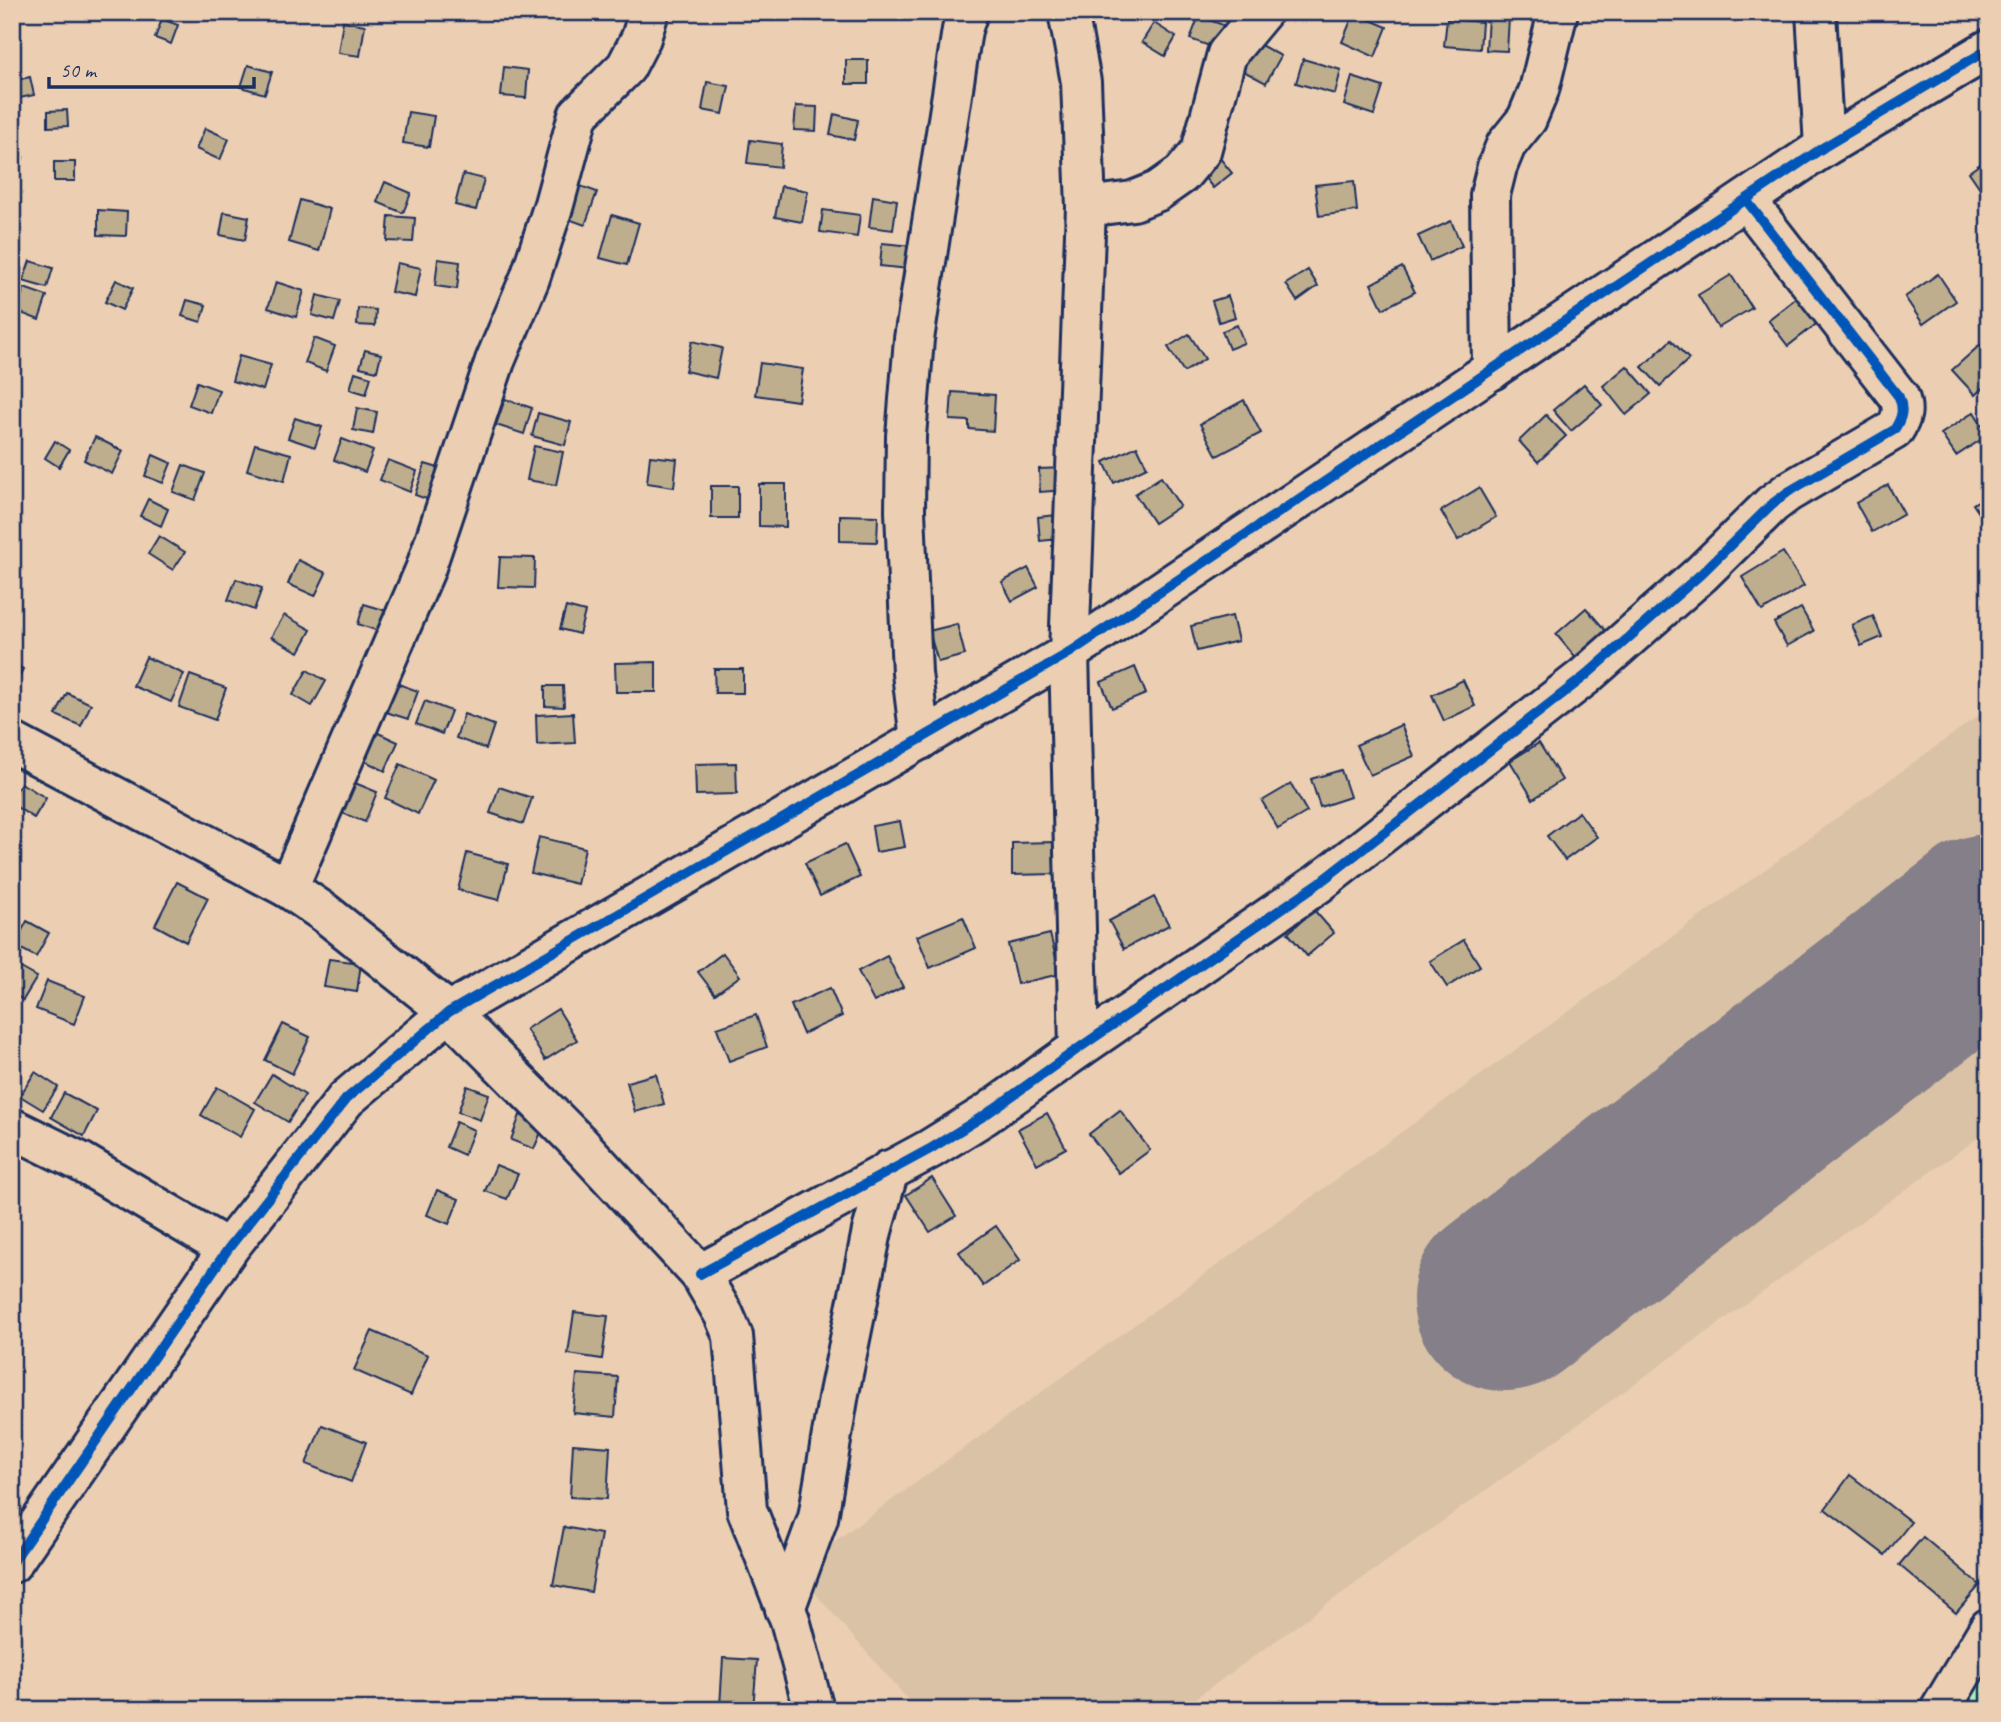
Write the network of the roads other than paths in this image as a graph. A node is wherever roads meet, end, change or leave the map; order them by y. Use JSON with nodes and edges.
{"nodes":[{"id":1,"x":649,"y":12,"type":"edge"},
{"id":2,"x":968,"y":12,"type":"edge"},
{"id":3,"x":1068,"y":12,"type":"edge"},
{"id":4,"x":1262,"y":12,"type":"edge"},
{"id":5,"x":1558,"y":12,"type":"edge"},
{"id":6,"x":1816,"y":12,"type":"edge"},
{"id":7,"x":1989,"y":49,"type":"edge"},
{"id":8,"x":1824,"y":148,"type":"junction"},
{"id":9,"x":1746,"y":200,"type":"junction"},
{"id":10,"x":1086,"y":207,"type":"junction"},
{"id":11,"x":1492,"y":370,"type":"junction"},
{"id":12,"x":1069,"y":653,"type":"junction"},
{"id":13,"x":920,"y":740,"type":"junction"},
{"id":14,"x":12,"y":743,"type":"edge"},
{"id":15,"x":288,"y":888,"type":"junction"},
{"id":16,"x":449,"y":1012,"type":"junction"},
{"id":17,"x":1079,"y":1048,"type":"junction"},
{"id":18,"x":12,"y":1128,"type":"edge"},
{"id":19,"x":890,"y":1170,"type":"junction"},
{"id":20,"x":228,"y":1249,"type":"junction"},
{"id":21,"x":700,"y":1274,"type":"junction"},
{"id":22,"x":12,"y":1563,"type":"edge"},
{"id":23,"x":785,"y":1609,"type":"junction"},
{"id":24,"x":1989,"y":1628,"type":"edge"},
{"id":25,"x":814,"y":1710,"type":"edge"},
{"id":26,"x":1940,"y":1710,"type":"edge"}],
"edges":[{"from":1,"to":15,"type":"street"},
{"from":2,"to":13,"type":"street"},
{"from":3,"to":10,"type":"street"},
{"from":4,"to":10,"type":"street"},
{"from":5,"to":11,"type":"street"},
{"from":6,"to":8,"type":"street"},
{"from":7,"to":8,"type":"street"},
{"from":8,"to":9,"type":"street"},
{"from":9,"to":11,"type":"street"},
{"from":9,"to":17,"type":"street"},
{"from":10,"to":12,"type":"street"},
{"from":11,"to":12,"type":"street"},
{"from":12,"to":13,"type":"street"},
{"from":12,"to":17,"type":"street"},
{"from":13,"to":16,"type":"street"},
{"from":14,"to":15,"type":"street"},
{"from":15,"to":16,"type":"street"},
{"from":16,"to":20,"type":"street"},
{"from":16,"to":21,"type":"street"},
{"from":17,"to":19,"type":"street"},
{"from":18,"to":20,"type":"street"},
{"from":19,"to":21,"type":"street"},
{"from":19,"to":23,"type":"street"},
{"from":20,"to":22,"type":"street"},
{"from":21,"to":23,"type":"street"},
{"from":23,"to":25,"type":"street"},
{"from":24,"to":26,"type":"street"}]}
